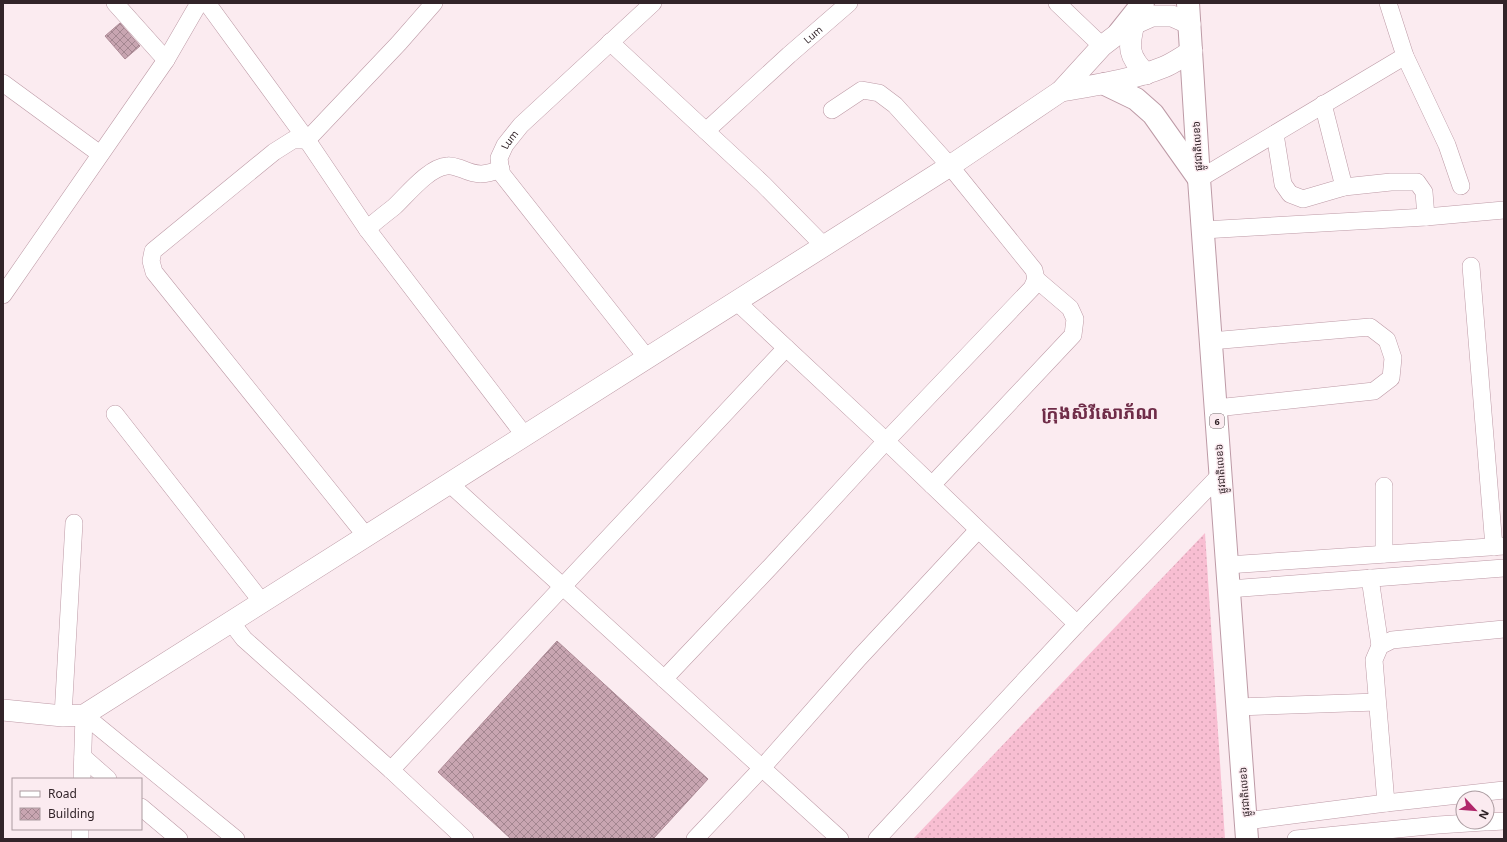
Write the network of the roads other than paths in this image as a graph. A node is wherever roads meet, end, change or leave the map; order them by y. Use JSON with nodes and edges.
{"nodes":[{"id":1,"x":115,"y":3,"type":"edge"},
{"id":2,"x":200,"y":3,"type":"edge"},
{"id":3,"x":207,"y":3,"type":"edge"},
{"id":4,"x":434,"y":3,"type":"edge"},
{"id":5,"x":653,"y":3,"type":"edge"},
{"id":6,"x":849,"y":3,"type":"edge"},
{"id":7,"x":1057,"y":3,"type":"edge"},
{"id":8,"x":1143,"y":3,"type":"edge"},
{"id":9,"x":1188,"y":3,"type":"edge"},
{"id":10,"x":1388,"y":3,"type":"edge"},
{"id":11,"x":1190,"y":24,"type":"junction"},
{"id":12,"x":1127,"y":28,"type":"junction"},
{"id":13,"x":610,"y":42,"type":"junction"},
{"id":14,"x":1102,"y":46,"type":"junction"},
{"id":15,"x":1192,"y":51,"type":"junction"},
{"id":16,"x":1405,"y":56,"type":"junction"},
{"id":17,"x":166,"y":60,"type":"junction"},
{"id":18,"x":1146,"y":74,"type":"junction"},
{"id":19,"x":3,"y":83,"type":"edge"},
{"id":20,"x":1105,"y":84,"type":"junction"},
{"id":21,"x":1061,"y":91,"type":"junction"},
{"id":22,"x":1323,"y":104,"type":"junction"},
{"id":23,"x":832,"y":110,"type":"dead end"},
{"id":24,"x":706,"y":131,"type":"junction"},
{"id":25,"x":1275,"y":134,"type":"junction"},
{"id":26,"x":307,"y":140,"type":"junction"},
{"id":27,"x":100,"y":154,"type":"junction"},
{"id":28,"x":950,"y":166,"type":"junction"},
{"id":29,"x":501,"y":169,"type":"junction"},
{"id":30,"x":1199,"y":179,"type":"junction"},
{"id":31,"x":1461,"y":186,"type":"dead end"},
{"id":32,"x":1344,"y":187,"type":"junction"},
{"id":33,"x":1504,"y":210,"type":"edge"},
{"id":34,"x":1426,"y":217,"type":"junction"},
{"id":35,"x":367,"y":229,"type":"junction"},
{"id":36,"x":1203,"y":230,"type":"junction"},
{"id":37,"x":824,"y":246,"type":"junction"},
{"id":38,"x":1471,"y":266,"type":"dead end"},
{"id":39,"x":1036,"y":279,"type":"junction"},
{"id":40,"x":3,"y":295,"type":"edge"},
{"id":41,"x":737,"y":302,"type":"junction"},
{"id":42,"x":1211,"y":341,"type":"junction"},
{"id":43,"x":786,"y":348,"type":"junction"},
{"id":44,"x":647,"y":358,"type":"junction"},
{"id":45,"x":1216,"y":408,"type":"junction"},
{"id":46,"x":115,"y":414,"type":"dead end"},
{"id":47,"x":525,"y":436,"type":"junction"},
{"id":48,"x":886,"y":440,"type":"junction"},
{"id":49,"x":1221,"y":474,"type":"junction"},
{"id":50,"x":450,"y":484,"type":"junction"},
{"id":51,"x":932,"y":485,"type":"junction"},
{"id":52,"x":1384,"y":486,"type":"dead end"},
{"id":53,"x":74,"y":523,"type":"dead end"},
{"id":54,"x":978,"y":530,"type":"junction"},
{"id":55,"x":366,"y":536,"type":"junction"},
{"id":56,"x":1499,"y":546,"type":"edge"},
{"id":57,"x":1384,"y":554,"type":"junction"},
{"id":58,"x":1227,"y":565,"type":"junction"},
{"id":59,"x":1504,"y":568,"type":"edge"},
{"id":60,"x":1370,"y":578,"type":"junction"},
{"id":61,"x":562,"y":586,"type":"junction"},
{"id":62,"x":1229,"y":589,"type":"junction"},
{"id":63,"x":262,"y":602,"type":"junction"},
{"id":64,"x":231,"y":622,"type":"junction"},
{"id":65,"x":1077,"y":624,"type":"junction"},
{"id":66,"x":1504,"y":629,"type":"edge"},
{"id":67,"x":1380,"y":646,"type":"junction"},
{"id":68,"x":664,"y":679,"type":"junction"},
{"id":69,"x":1377,"y":702,"type":"junction"},
{"id":70,"x":1238,"y":707,"type":"junction"},
{"id":71,"x":3,"y":710,"type":"edge"},
{"id":72,"x":84,"y":715,"type":"junction"},
{"id":73,"x":63,"y":716,"type":"junction"},
{"id":74,"x":83,"y":757,"type":"junction"},
{"id":75,"x":762,"y":768,"type":"junction"},
{"id":76,"x":391,"y":770,"type":"junction"},
{"id":77,"x":82,"y":778,"type":"edge"},
{"id":78,"x":107,"y":778,"type":"edge"},
{"id":79,"x":1504,"y":790,"type":"edge"},
{"id":80,"x":1386,"y":803,"type":"junction"},
{"id":81,"x":142,"y":808,"type":"edge"},
{"id":82,"x":1455,"y":824,"type":"edge"},
{"id":83,"x":1246,"y":830,"type":"edge"},
{"id":84,"x":177,"y":838,"type":"edge"},
{"id":85,"x":236,"y":839,"type":"edge"},
{"id":86,"x":465,"y":839,"type":"edge"},
{"id":87,"x":695,"y":839,"type":"edge"},
{"id":88,"x":840,"y":839,"type":"edge"},
{"id":89,"x":877,"y":839,"type":"edge"},
{"id":90,"x":1296,"y":839,"type":"edge"}],
"edges":[{"from":1,"to":17,"type":"street"},
{"from":2,"to":17,"type":"street"},
{"from":3,"to":26,"type":"street"},
{"from":4,"to":26,"type":"street"},
{"from":5,"to":13,"type":"street","name":"Lum"},
{"from":6,"to":24,"type":"street","name":"Lum"},
{"from":7,"to":14,"type":"street"},
{"from":8,"to":12,"type":"highway"},
{"from":9,"to":11,"type":"highway","name":"ផ្លូវជាតិលេខ៦","number":"6"},
{"from":10,"to":16,"type":"street"},
{"from":11,"to":12,"type":"main road"},
{"from":11,"to":15,"type":"highway","name":"ផ្លូវជាតិលេខ៦","number":"6"},
{"from":12,"to":14,"type":"main road"},
{"from":12,"to":18,"type":"main road"},
{"from":13,"to":24,"type":"street"},
{"from":13,"to":29,"type":"street","name":"Lum"},
{"from":14,"to":21,"type":"main road"},
{"from":15,"to":18,"type":"main road"},
{"from":15,"to":30,"type":"highway","name":"ផ្លូវជាតិលេខ៦","number":"6"},
{"from":16,"to":22,"type":"street"},
{"from":16,"to":31,"type":"street"},
{"from":17,"to":27,"type":"street"},
{"from":18,"to":20,"type":"main road"},
{"from":19,"to":27,"type":"street"},
{"from":20,"to":21,"type":"main road"},
{"from":20,"to":30,"type":"highway"},
{"from":21,"to":28,"type":"main road"},
{"from":22,"to":25,"type":"street"},
{"from":22,"to":32,"type":"street"},
{"from":23,"to":28,"type":"street"},
{"from":24,"to":37,"type":"street"},
{"from":25,"to":30,"type":"street"},
{"from":25,"to":32,"type":"street"},
{"from":26,"to":35,"type":"street"},
{"from":26,"to":55,"type":"street"},
{"from":27,"to":40,"type":"street"},
{"from":28,"to":37,"type":"main road"},
{"from":28,"to":39,"type":"street"},
{"from":29,"to":35,"type":"street"},
{"from":29,"to":44,"type":"street"},
{"from":30,"to":36,"type":"highway","name":"ផ្លូវជាតិលេខ៦","number":"6"},
{"from":32,"to":34,"type":"street"},
{"from":33,"to":34,"type":"street"},
{"from":34,"to":36,"type":"street"},
{"from":35,"to":47,"type":"street"},
{"from":36,"to":42,"type":"highway","name":"ផ្លូវជាតិលេខ៦","number":"6"},
{"from":37,"to":41,"type":"main road"},
{"from":38,"to":56,"type":"street"},
{"from":39,"to":48,"type":"street"},
{"from":39,"to":51,"type":"street"},
{"from":41,"to":43,"type":"street"},
{"from":41,"to":44,"type":"main road"},
{"from":42,"to":45,"type":"highway","name":"ផ្លូវជាតិលេខ៦","number":"6"},
{"from":42,"to":45,"type":"street"},
{"from":43,"to":48,"type":"street"},
{"from":43,"to":61,"type":"street"},
{"from":44,"to":47,"type":"main road"},
{"from":45,"to":49,"type":"highway","name":"ផ្លូវជាតិលេខ៦","number":"6"},
{"from":46,"to":63,"type":"street"},
{"from":47,"to":50,"type":"main road"},
{"from":48,"to":51,"type":"street"},
{"from":48,"to":68,"type":"street"},
{"from":49,"to":58,"type":"highway","name":"ផ្លូវជាតិលេខ៦","number":"6"},
{"from":49,"to":65,"type":"street"},
{"from":50,"to":55,"type":"main road"},
{"from":50,"to":61,"type":"street"},
{"from":51,"to":54,"type":"street"},
{"from":52,"to":57,"type":"street"},
{"from":53,"to":73,"type":"street"},
{"from":54,"to":65,"type":"street"},
{"from":54,"to":75,"type":"street"},
{"from":55,"to":63,"type":"main road"},
{"from":56,"to":57,"type":"street"},
{"from":57,"to":58,"type":"street"},
{"from":58,"to":62,"type":"highway","name":"ផ្លូវជាតិលេខ៦","number":"6"},
{"from":59,"to":60,"type":"street"},
{"from":60,"to":62,"type":"street"},
{"from":60,"to":67,"type":"street"},
{"from":61,"to":68,"type":"street"},
{"from":61,"to":76,"type":"street"},
{"from":62,"to":70,"type":"highway","name":"ផ្លូវជាតិលេខ៦","number":"6"},
{"from":63,"to":64,"type":"main road"},
{"from":64,"to":72,"type":"main road"},
{"from":64,"to":76,"type":"street"},
{"from":65,"to":89,"type":"street"},
{"from":66,"to":67,"type":"street"},
{"from":67,"to":69,"type":"street"},
{"from":68,"to":75,"type":"street"},
{"from":69,"to":70,"type":"street"},
{"from":69,"to":80,"type":"street"},
{"from":70,"to":83,"type":"highway","name":"ផ្លូវជាតិលេខ៦","number":"6"},
{"from":71,"to":73,"type":"main road"},
{"from":72,"to":73,"type":"main road"},
{"from":72,"to":74,"type":"street"},
{"from":72,"to":85,"type":"street"},
{"from":74,"to":77,"type":"street"},
{"from":74,"to":78,"type":"street"},
{"from":75,"to":87,"type":"street"},
{"from":75,"to":88,"type":"street"},
{"from":76,"to":86,"type":"street"},
{"from":79,"to":80,"type":"street"},
{"from":80,"to":83,"type":"street"},
{"from":81,"to":84,"type":"street"},
{"from":82,"to":90,"type":"street"}]}
